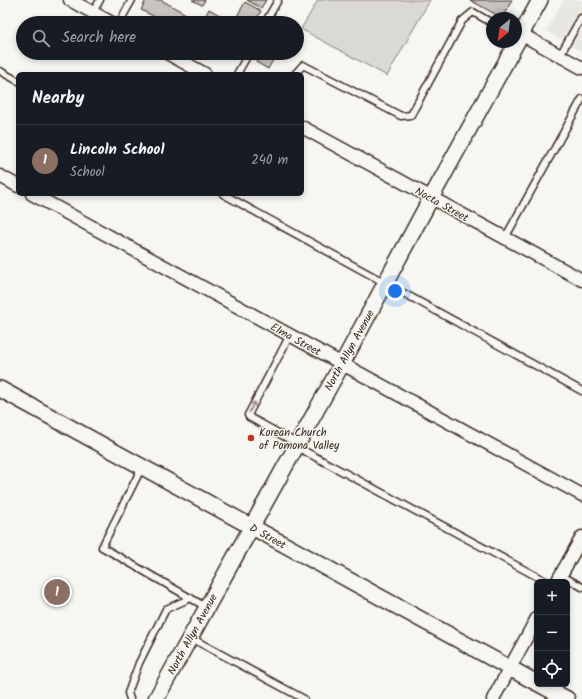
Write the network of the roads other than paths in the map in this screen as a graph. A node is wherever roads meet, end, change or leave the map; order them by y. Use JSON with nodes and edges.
{"nodes":[{"id":1,"x":70,"y":0,"type":"edge"},
{"id":2,"x":100,"y":0,"type":"edge"},
{"id":3,"x":132,"y":0,"type":"edge"},
{"id":4,"x":278,"y":0,"type":"edge"},
{"id":5,"x":540,"y":0,"type":"edge"},
{"id":6,"x":93,"y":12,"type":"junction"},
{"id":7,"x":100,"y":16,"type":"edge"},
{"id":8,"x":123,"y":16,"type":"edge"},
{"id":9,"x":269,"y":16,"type":"edge"},
{"id":10,"x":582,"y":18,"type":"edge"},
{"id":11,"x":486,"y":20,"type":"edge"},
{"id":12,"x":522,"y":30,"type":"edge"},
{"id":13,"x":522,"y":36,"type":"edge"},
{"id":14,"x":512,"y":48,"type":"edge"},
{"id":15,"x":560,"y":55,"type":"junction"},
{"id":16,"x":180,"y":60,"type":"edge"},
{"id":17,"x":245,"y":60,"type":"edge"},
{"id":18,"x":582,"y":68,"type":"edge"},
{"id":19,"x":0,"y":71,"type":"edge"},
{"id":20,"x":202,"y":72,"type":"edge"},
{"id":21,"x":238,"y":72,"type":"edge"},
{"id":22,"x":297,"y":72,"type":"edge"},
{"id":23,"x":16,"y":80,"type":"edge"},
{"id":24,"x":582,"y":98,"type":"edge"},
{"id":25,"x":304,"y":128,"type":"edge"},
{"id":26,"x":0,"y":176,"type":"edge"},
{"id":27,"x":16,"y":185,"type":"edge"},
{"id":28,"x":36,"y":196,"type":"edge"},
{"id":29,"x":226,"y":196,"type":"edge"},
{"id":30,"x":431,"y":198,"type":"junction"},
{"id":31,"x":505,"y":238,"type":"junction"},
{"id":32,"x":582,"y":280,"type":"edge"},
{"id":33,"x":385,"y":284,"type":"junction"},
{"id":34,"x":290,"y":335,"type":"junction"},
{"id":35,"x":342,"y":364,"type":"junction"},
{"id":36,"x":0,"y":389,"type":"edge"},
{"id":37,"x":582,"y":391,"type":"edge"},
{"id":38,"x":297,"y":445,"type":"junction"},
{"id":39,"x":142,"y":467,"type":"junction"},
{"id":40,"x":582,"y":495,"type":"edge"},
{"id":41,"x":251,"y":527,"type":"junction"},
{"id":42,"x":582,"y":537,"type":"edge"},
{"id":43,"x":542,"y":579,"type":"edge"},
{"id":44,"x":559,"y":579,"type":"edge"},
{"id":45,"x":570,"y":583,"type":"edge"},
{"id":46,"x":582,"y":587,"type":"edge"},
{"id":47,"x":191,"y":598,"type":"junction"},
{"id":48,"x":207,"y":607,"type":"junction"},
{"id":49,"x":534,"y":624,"type":"edge"},
{"id":50,"x":190,"y":637,"type":"junction"},
{"id":51,"x":510,"y":668,"type":"junction"},
{"id":52,"x":534,"y":681,"type":"edge"},
{"id":53,"x":545,"y":687,"type":"edge"},
{"id":54,"x":130,"y":699,"type":"edge"},
{"id":55,"x":156,"y":699,"type":"edge"},
{"id":56,"x":304,"y":699,"type":"edge"},
{"id":57,"x":493,"y":699,"type":"edge"},
{"id":58,"x":567,"y":699,"type":"edge"}],
"edges":[{"from":1,"to":6,"type":"street"},
{"from":2,"to":6,"type":"lane"},
{"from":3,"to":8,"type":"lane"},
{"from":4,"to":9,"type":"lane"},
{"from":5,"to":12,"type":"street","name":"North Allyn Avenue"},
{"from":6,"to":7,"type":"street"},
{"from":10,"to":15,"type":"lane"},
{"from":11,"to":22,"type":"lane"},
{"from":13,"to":15,"type":"street"},
{"from":14,"to":30,"type":"street","name":"North Allyn Avenue"},
{"from":15,"to":18,"type":"street"},
{"from":16,"to":20,"type":"street"},
{"from":17,"to":21,"type":"lane"},
{"from":19,"to":23,"type":"lane"},
{"from":24,"to":31,"type":"lane"},
{"from":25,"to":30,"type":"street","name":"Nocta Street"},
{"from":26,"to":27,"type":"street"},
{"from":28,"to":34,"type":"street","name":"Elma Street"},
{"from":29,"to":33,"type":"lane"},
{"from":30,"to":31,"type":"street","name":"Nocta Street"},
{"from":30,"to":33,"type":"street","name":"North Allyn Avenue"},
{"from":31,"to":32,"type":"street","name":"Nocta Street"},
{"from":33,"to":35,"type":"street","name":"North Allyn Avenue"},
{"from":33,"to":37,"type":"lane"},
{"from":34,"to":35,"type":"street","name":"Elma Street"},
{"from":38,"to":34,"type":"lane","one_way":true},
{"from":35,"to":38,"type":"street","name":"North Allyn Avenue"},
{"from":35,"to":40,"type":"street","name":"Elma Street"},
{"from":36,"to":39,"type":"street","name":"D Street"},
{"from":38,"to":41,"type":"street","name":"North Allyn Avenue"},
{"from":38,"to":43,"type":"lane"},
{"from":39,"to":41,"type":"street","name":"D Street"},
{"from":39,"to":47,"type":"lane"},
{"from":41,"to":48,"type":"street","name":"North Allyn Avenue"},
{"from":41,"to":51,"type":"street","name":"D Street"},
{"from":42,"to":44,"type":"street"},
{"from":45,"to":46,"type":"lane"},
{"from":47,"to":48,"type":"lane"},
{"from":47,"to":54,"type":"lane"},
{"from":48,"to":50,"type":"street","name":"North Allyn Avenue"},
{"from":49,"to":51,"type":"street"},
{"from":50,"to":55,"type":"street","name":"North Allyn Avenue"},
{"from":50,"to":56,"type":"lane"},
{"from":51,"to":52,"type":"street","name":"D Street"},
{"from":51,"to":57,"type":"street"},
{"from":53,"to":58,"type":"street","name":"D Street"}]}
